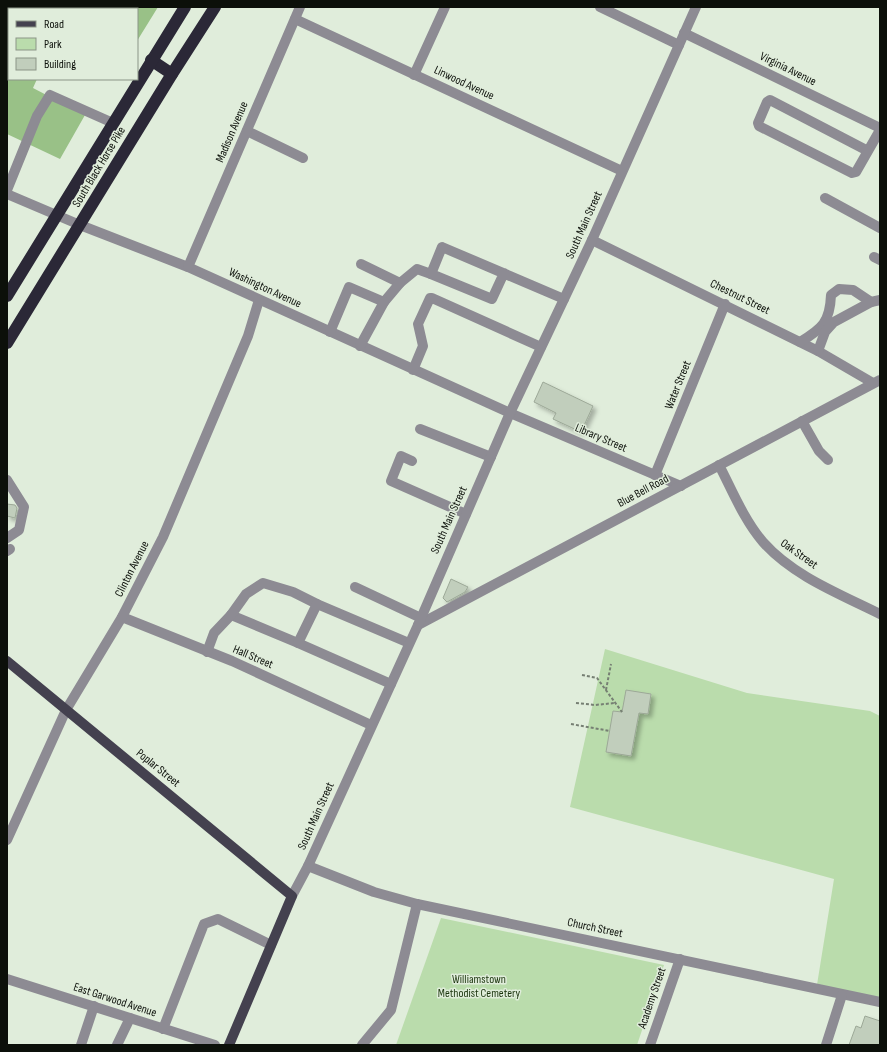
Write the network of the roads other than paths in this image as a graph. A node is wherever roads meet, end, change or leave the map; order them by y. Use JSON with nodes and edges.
{"nodes":[{"id":1,"x":185,"y":7,"type":"edge"},
{"id":2,"x":215,"y":7,"type":"edge"},
{"id":3,"x":300,"y":7,"type":"edge"},
{"id":4,"x":445,"y":7,"type":"edge"},
{"id":5,"x":600,"y":7,"type":"edge"},
{"id":6,"x":696,"y":7,"type":"edge"},
{"id":7,"x":295,"y":19,"type":"junction"},
{"id":8,"x":684,"y":33,"type":"junction"},
{"id":9,"x":678,"y":45,"type":"junction"},
{"id":10,"x":151,"y":60,"type":"junction"},
{"id":11,"x":172,"y":74,"type":"junction"},
{"id":12,"x":414,"y":74,"type":"junction"},
{"id":13,"x":113,"y":123,"type":"junction"},
{"id":14,"x":880,"y":129,"type":"edge"},
{"id":15,"x":247,"y":131,"type":"junction"},
{"id":16,"x":868,"y":151,"type":"junction"},
{"id":17,"x":303,"y":158,"type":"dead end"},
{"id":18,"x":622,"y":171,"type":"junction"},
{"id":19,"x":7,"y":190,"type":"edge"},
{"id":20,"x":7,"y":194,"type":"edge"},
{"id":21,"x":825,"y":198,"type":"dead end"},
{"id":22,"x":57,"y":215,"type":"junction"},
{"id":23,"x":80,"y":225,"type":"junction"},
{"id":24,"x":880,"y":228,"type":"edge"},
{"id":25,"x":592,"y":240,"type":"junction"},
{"id":26,"x":361,"y":264,"type":"dead end"},
{"id":27,"x":188,"y":267,"type":"junction"},
{"id":28,"x":504,"y":273,"type":"junction"},
{"id":29,"x":431,"y":274,"type":"junction"},
{"id":30,"x":400,"y":283,"type":"junction"},
{"id":31,"x":7,"y":296,"type":"edge"},
{"id":32,"x":564,"y":299,"type":"junction"},
{"id":33,"x":259,"y":300,"type":"junction"},
{"id":34,"x":875,"y":301,"type":"edge"},
{"id":35,"x":384,"y":302,"type":"junction"},
{"id":36,"x":725,"y":304,"type":"junction"},
{"id":37,"x":330,"y":332,"type":"junction"},
{"id":38,"x":800,"y":342,"type":"junction"},
{"id":39,"x":7,"y":343,"type":"edge"},
{"id":40,"x":360,"y":346,"type":"junction"},
{"id":41,"x":541,"y":347,"type":"junction"},
{"id":42,"x":818,"y":351,"type":"junction"},
{"id":43,"x":413,"y":370,"type":"junction"},
{"id":44,"x":877,"y":381,"type":"edge"},
{"id":45,"x":510,"y":413,"type":"junction"},
{"id":46,"x":802,"y":421,"type":"junction"},
{"id":47,"x":420,"y":429,"type":"dead end"},
{"id":48,"x":491,"y":457,"type":"junction"},
{"id":49,"x":828,"y":460,"type":"dead end"},
{"id":50,"x":412,"y":461,"type":"dead end"},
{"id":51,"x":719,"y":465,"type":"junction"},
{"id":52,"x":655,"y":475,"type":"junction"},
{"id":53,"x":7,"y":480,"type":"edge"},
{"id":54,"x":681,"y":486,"type":"junction"},
{"id":55,"x":466,"y":514,"type":"junction"},
{"id":56,"x":7,"y":538,"type":"edge"},
{"id":57,"x":355,"y":587,"type":"dead end"},
{"id":58,"x":317,"y":604,"type":"junction"},
{"id":59,"x":231,"y":614,"type":"junction"},
{"id":60,"x":880,"y":614,"type":"edge"},
{"id":61,"x":122,"y":618,"type":"junction"},
{"id":62,"x":419,"y":621,"type":"junction"},
{"id":63,"x":298,"y":643,"type":"junction"},
{"id":64,"x":409,"y":643,"type":"junction"},
{"id":65,"x":207,"y":652,"type":"junction"},
{"id":66,"x":7,"y":661,"type":"edge"},
{"id":67,"x":391,"y":684,"type":"junction"},
{"id":68,"x":66,"y":710,"type":"junction"},
{"id":69,"x":371,"y":726,"type":"junction"},
{"id":70,"x":8,"y":837,"type":"edge"},
{"id":71,"x":308,"y":866,"type":"junction"},
{"id":72,"x":292,"y":896,"type":"junction"},
{"id":73,"x":417,"y":904,"type":"junction"},
{"id":74,"x":271,"y":945,"type":"junction"},
{"id":75,"x":680,"y":960,"type":"junction"},
{"id":76,"x":7,"y":979,"type":"edge"},
{"id":77,"x":842,"y":995,"type":"junction"},
{"id":78,"x":880,"y":1002,"type":"edge"},
{"id":79,"x":94,"y":1006,"type":"junction"},
{"id":80,"x":130,"y":1018,"type":"junction"},
{"id":81,"x":163,"y":1028,"type":"junction"},
{"id":82,"x":81,"y":1045,"type":"edge"},
{"id":83,"x":117,"y":1045,"type":"edge"},
{"id":84,"x":215,"y":1045,"type":"edge"},
{"id":85,"x":229,"y":1045,"type":"edge"},
{"id":86,"x":362,"y":1045,"type":"edge"},
{"id":87,"x":650,"y":1045,"type":"edge"},
{"id":88,"x":826,"y":1045,"type":"edge"}],
"edges":[{"from":1,"to":10,"type":"highway","name":"South Black Horse Pike"},
{"from":2,"to":11,"type":"highway","name":"South Black Horse Pike"},
{"from":3,"to":7,"type":"street","name":"Madison Avenue"},
{"from":4,"to":12,"type":"street"},
{"from":5,"to":9,"type":"street"},
{"from":6,"to":8,"type":"street","name":"South Main Street"},
{"from":7,"to":12,"type":"street","name":"Linwood Avenue"},
{"from":7,"to":15,"type":"street","name":"Madison Avenue"},
{"from":8,"to":9,"type":"street","name":"South Main Street"},
{"from":8,"to":14,"type":"street","name":"Virginia Avenue"},
{"from":9,"to":18,"type":"street","name":"South Main Street"},
{"from":10,"to":11,"type":"highway"},
{"from":10,"to":13,"type":"highway","name":"South Black Horse Pike"},
{"from":11,"to":23,"type":"highway","name":"South Black Horse Pike"},
{"from":12,"to":18,"type":"street","name":"Linwood Avenue"},
{"from":13,"to":19,"type":"street"},
{"from":13,"to":22,"type":"highway","name":"South Black Horse Pike"},
{"from":14,"to":16,"type":"street"},
{"from":15,"to":17,"type":"street"},
{"from":15,"to":27,"type":"street","name":"Madison Avenue"},
{"from":16,"to":16,"type":"street"},
{"from":18,"to":25,"type":"street","name":"South Main Street"},
{"from":20,"to":22,"type":"street","name":"Washington Avenue"},
{"from":21,"to":24,"type":"street"},
{"from":22,"to":23,"type":"street","name":"Washington Avenue"},
{"from":22,"to":31,"type":"highway","name":"South Black Horse Pike"},
{"from":23,"to":27,"type":"street","name":"Washington Avenue"},
{"from":23,"to":39,"type":"highway","name":"South Black Horse Pike"},
{"from":25,"to":32,"type":"street","name":"South Main Street"},
{"from":25,"to":36,"type":"street","name":"Chestnut Street"},
{"from":26,"to":30,"type":"street"},
{"from":27,"to":33,"type":"street","name":"Washington Avenue"},
{"from":28,"to":29,"type":"street"},
{"from":28,"to":29,"type":"street"},
{"from":28,"to":32,"type":"street"},
{"from":29,"to":30,"type":"street"},
{"from":30,"to":35,"type":"street"},
{"from":32,"to":41,"type":"street","name":"South Main Street"},
{"from":33,"to":37,"type":"street","name":"Washington Avenue"},
{"from":33,"to":61,"type":"street","name":"Clinton Avenue"},
{"from":34,"to":38,"type":"street"},
{"from":34,"to":42,"type":"street"},
{"from":35,"to":37,"type":"street"},
{"from":35,"to":40,"type":"street"},
{"from":36,"to":38,"type":"street","name":"Chestnut Street"},
{"from":36,"to":52,"type":"street","name":"Water Street"},
{"from":37,"to":40,"type":"street","name":"Washington Avenue"},
{"from":38,"to":42,"type":"street","name":"Chestnut Street"},
{"from":40,"to":43,"type":"street","name":"Washington Avenue"},
{"from":41,"to":43,"type":"street"},
{"from":41,"to":45,"type":"street","name":"South Main Street"},
{"from":42,"to":44,"type":"street","name":"Chestnut Street"},
{"from":43,"to":45,"type":"street","name":"Washington Avenue"},
{"from":44,"to":46,"type":"street","name":"Blue Bell Road"},
{"from":45,"to":48,"type":"street","name":"South Main Street"},
{"from":45,"to":52,"type":"street","name":"Library Street"},
{"from":46,"to":49,"type":"street"},
{"from":46,"to":51,"type":"street","name":"Blue Bell Road"},
{"from":47,"to":48,"type":"street"},
{"from":48,"to":55,"type":"street","name":"South Main Street"},
{"from":50,"to":55,"type":"street"},
{"from":51,"to":54,"type":"street","name":"Blue Bell Road"},
{"from":51,"to":60,"type":"street","name":"Oak Street"},
{"from":52,"to":54,"type":"street","name":"Library Street"},
{"from":53,"to":56,"type":"street"},
{"from":54,"to":62,"type":"street","name":"Blue Bell Road"},
{"from":55,"to":62,"type":"street","name":"South Main Street"},
{"from":57,"to":62,"type":"street"},
{"from":58,"to":59,"type":"street"},
{"from":58,"to":63,"type":"street"},
{"from":58,"to":64,"type":"street"},
{"from":59,"to":63,"type":"street"},
{"from":59,"to":65,"type":"street"},
{"from":61,"to":65,"type":"street","name":"Hall Street"},
{"from":61,"to":68,"type":"street","name":"Clinton Avenue"},
{"from":62,"to":64,"type":"street","name":"South Main Street"},
{"from":63,"to":67,"type":"street"},
{"from":64,"to":67,"type":"street","name":"South Main Street"},
{"from":65,"to":69,"type":"street","name":"Hall Street"},
{"from":66,"to":68,"type":"main road","name":"Poplar Street"},
{"from":67,"to":69,"type":"street","name":"South Main Street"},
{"from":68,"to":70,"type":"street","name":"Clinton Avenue"},
{"from":68,"to":72,"type":"main road","name":"Poplar Street"},
{"from":69,"to":71,"type":"street","name":"South Main Street"},
{"from":71,"to":72,"type":"street","name":"South Main Street"},
{"from":71,"to":73,"type":"street","name":"Church Street"},
{"from":72,"to":74,"type":"main road","name":"South Main Street"},
{"from":73,"to":75,"type":"street","name":"Church Street"},
{"from":73,"to":86,"type":"street"},
{"from":74,"to":81,"type":"street"},
{"from":74,"to":85,"type":"main road","name":"South Main Street"},
{"from":75,"to":77,"type":"street","name":"Church Street"},
{"from":75,"to":87,"type":"street","name":"Academy Street"},
{"from":76,"to":79,"type":"street","name":"East Garwood Avenue"},
{"from":77,"to":78,"type":"street","name":"Church Street"},
{"from":77,"to":88,"type":"street"},
{"from":79,"to":80,"type":"street","name":"East Garwood Avenue"},
{"from":79,"to":82,"type":"street"},
{"from":80,"to":81,"type":"street","name":"East Garwood Avenue"},
{"from":80,"to":83,"type":"street"},
{"from":81,"to":84,"type":"street","name":"East Garwood Avenue"}]}
